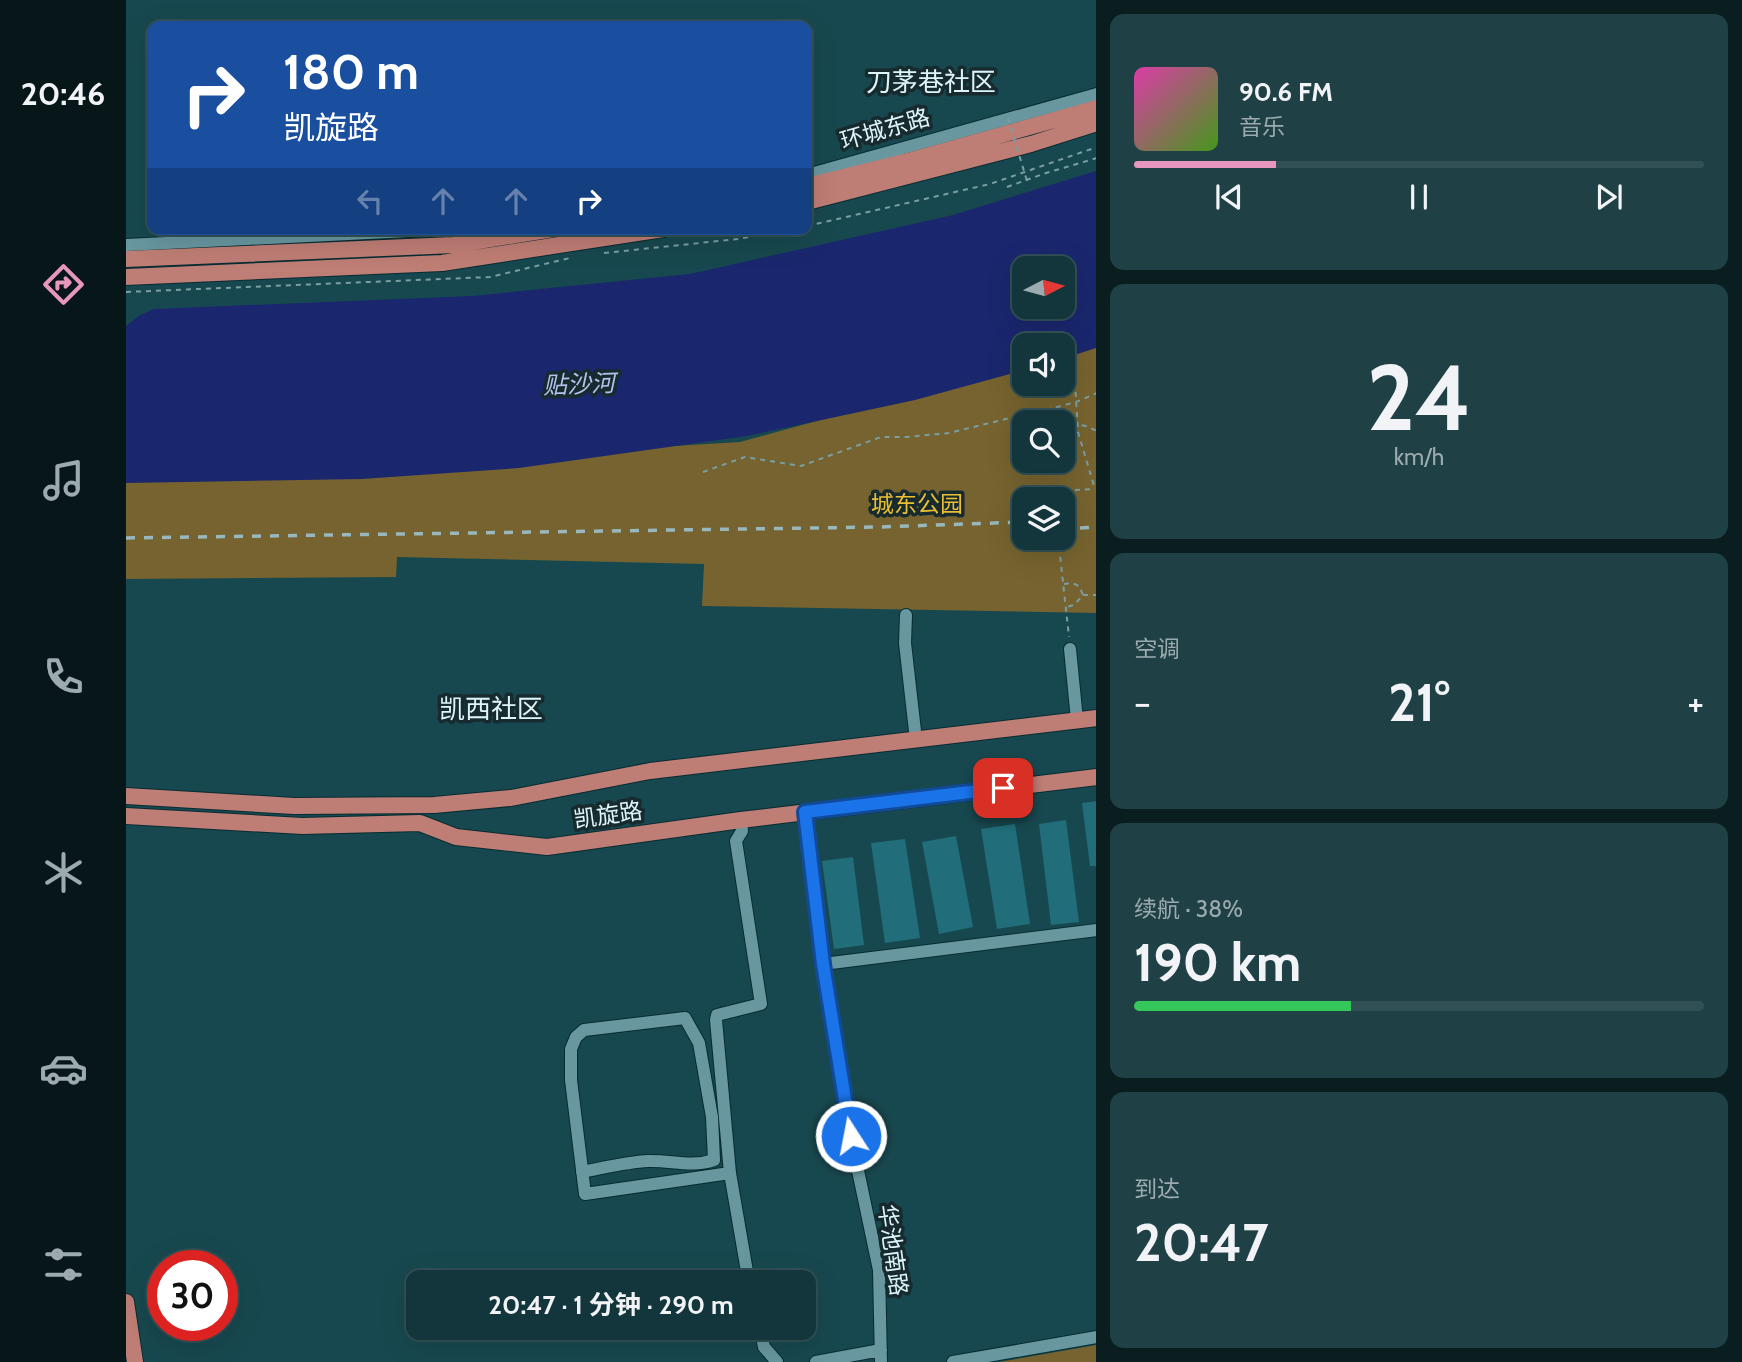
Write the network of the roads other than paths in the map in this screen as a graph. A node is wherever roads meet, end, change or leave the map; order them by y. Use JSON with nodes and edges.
{"nodes":[{"id":1,"x":1096,"y":94,"type":"edge"},
{"id":2,"x":1096,"y":108,"type":"edge"},
{"id":3,"x":1096,"y":123,"type":"edge"},
{"id":4,"x":812,"y":174,"type":"edge"},
{"id":5,"x":812,"y":185,"type":"edge"},
{"id":6,"x":812,"y":201,"type":"edge"},
{"id":7,"x":327,"y":235,"type":"edge"},
{"id":8,"x":534,"y":235,"type":"edge"},
{"id":9,"x":612,"y":235,"type":"edge"},
{"id":10,"x":126,"y":245,"type":"edge"},
{"id":11,"x":485,"y":250,"type":"junction"},
{"id":12,"x":146,"y":258,"type":"junction"},
{"id":13,"x":126,"y":259,"type":"edge"},
{"id":14,"x":126,"y":277,"type":"edge"},
{"id":15,"x":906,"y":615,"type":"dead end"},
{"id":16,"x":1070,"y":649,"type":"road end"},
{"id":17,"x":1096,"y":718,"type":"edge"},
{"id":18,"x":1077,"y":720,"type":"junction"},
{"id":19,"x":916,"y":740,"type":"junction"},
{"id":20,"x":1096,"y":776,"type":"edge"},
{"id":21,"x":126,"y":796,"type":"edge"},
{"id":22,"x":805,"y":812,"type":"junction"},
{"id":23,"x":126,"y":816,"type":"edge"},
{"id":24,"x":742,"y":825,"type":"junction"},
{"id":25,"x":1096,"y":930,"type":"edge"},
{"id":26,"x":823,"y":964,"type":"junction"},
{"id":27,"x":582,"y":1172,"type":"junction"},
{"id":28,"x":730,"y":1172,"type":"junction"},
{"id":29,"x":747,"y":1270,"type":"edge"},
{"id":30,"x":126,"y":1302,"type":"edge"},
{"id":31,"x":1096,"y":1337,"type":"edge"},
{"id":32,"x":763,"y":1340,"type":"edge"},
{"id":33,"x":881,"y":1356,"type":"edge"},
{"id":34,"x":135,"y":1362,"type":"edge"},
{"id":35,"x":777,"y":1362,"type":"edge"},
{"id":36,"x":816,"y":1362,"type":"edge"},
{"id":37,"x":953,"y":1362,"type":"edge"}],
"edges":[{"from":1,"to":4,"type":"street","name":"环城东路"},
{"from":2,"to":5,"type":"main road","name":"环城东路"},
{"from":3,"to":6,"type":"main road"},
{"from":7,"to":10,"type":"street"},
{"from":8,"to":11,"type":"main road"},
{"from":9,"to":11,"type":"main road"},
{"from":10,"to":12,"type":"main road"},
{"from":11,"to":12,"type":"main road"},
{"from":11,"to":14,"type":"main road"},
{"from":12,"to":13,"type":"main road"},
{"from":15,"to":19,"type":"street"},
{"from":16,"to":18,"type":"street"},
{"from":17,"to":18,"type":"main road"},
{"from":18,"to":19,"type":"main road"},
{"from":19,"to":21,"type":"main road"},
{"from":20,"to":22,"type":"main road","name":"凯旋路"},
{"from":22,"to":24,"type":"main road","name":"凯旋路"},
{"from":22,"to":26,"type":"street","name":"华池南路"},
{"from":23,"to":24,"type":"main road","name":"凯旋路"},
{"from":24,"to":28,"type":"street"},
{"from":25,"to":26,"type":"street"},
{"from":26,"to":33,"type":"street","name":"华池南路"},
{"from":27,"to":27,"type":"street"},
{"from":27,"to":28,"type":"street"},
{"from":28,"to":29,"type":"street"},
{"from":30,"to":34,"type":"main road"},
{"from":31,"to":37,"type":"street"},
{"from":32,"to":35,"type":"street"},
{"from":33,"to":36,"type":"street"}]}
